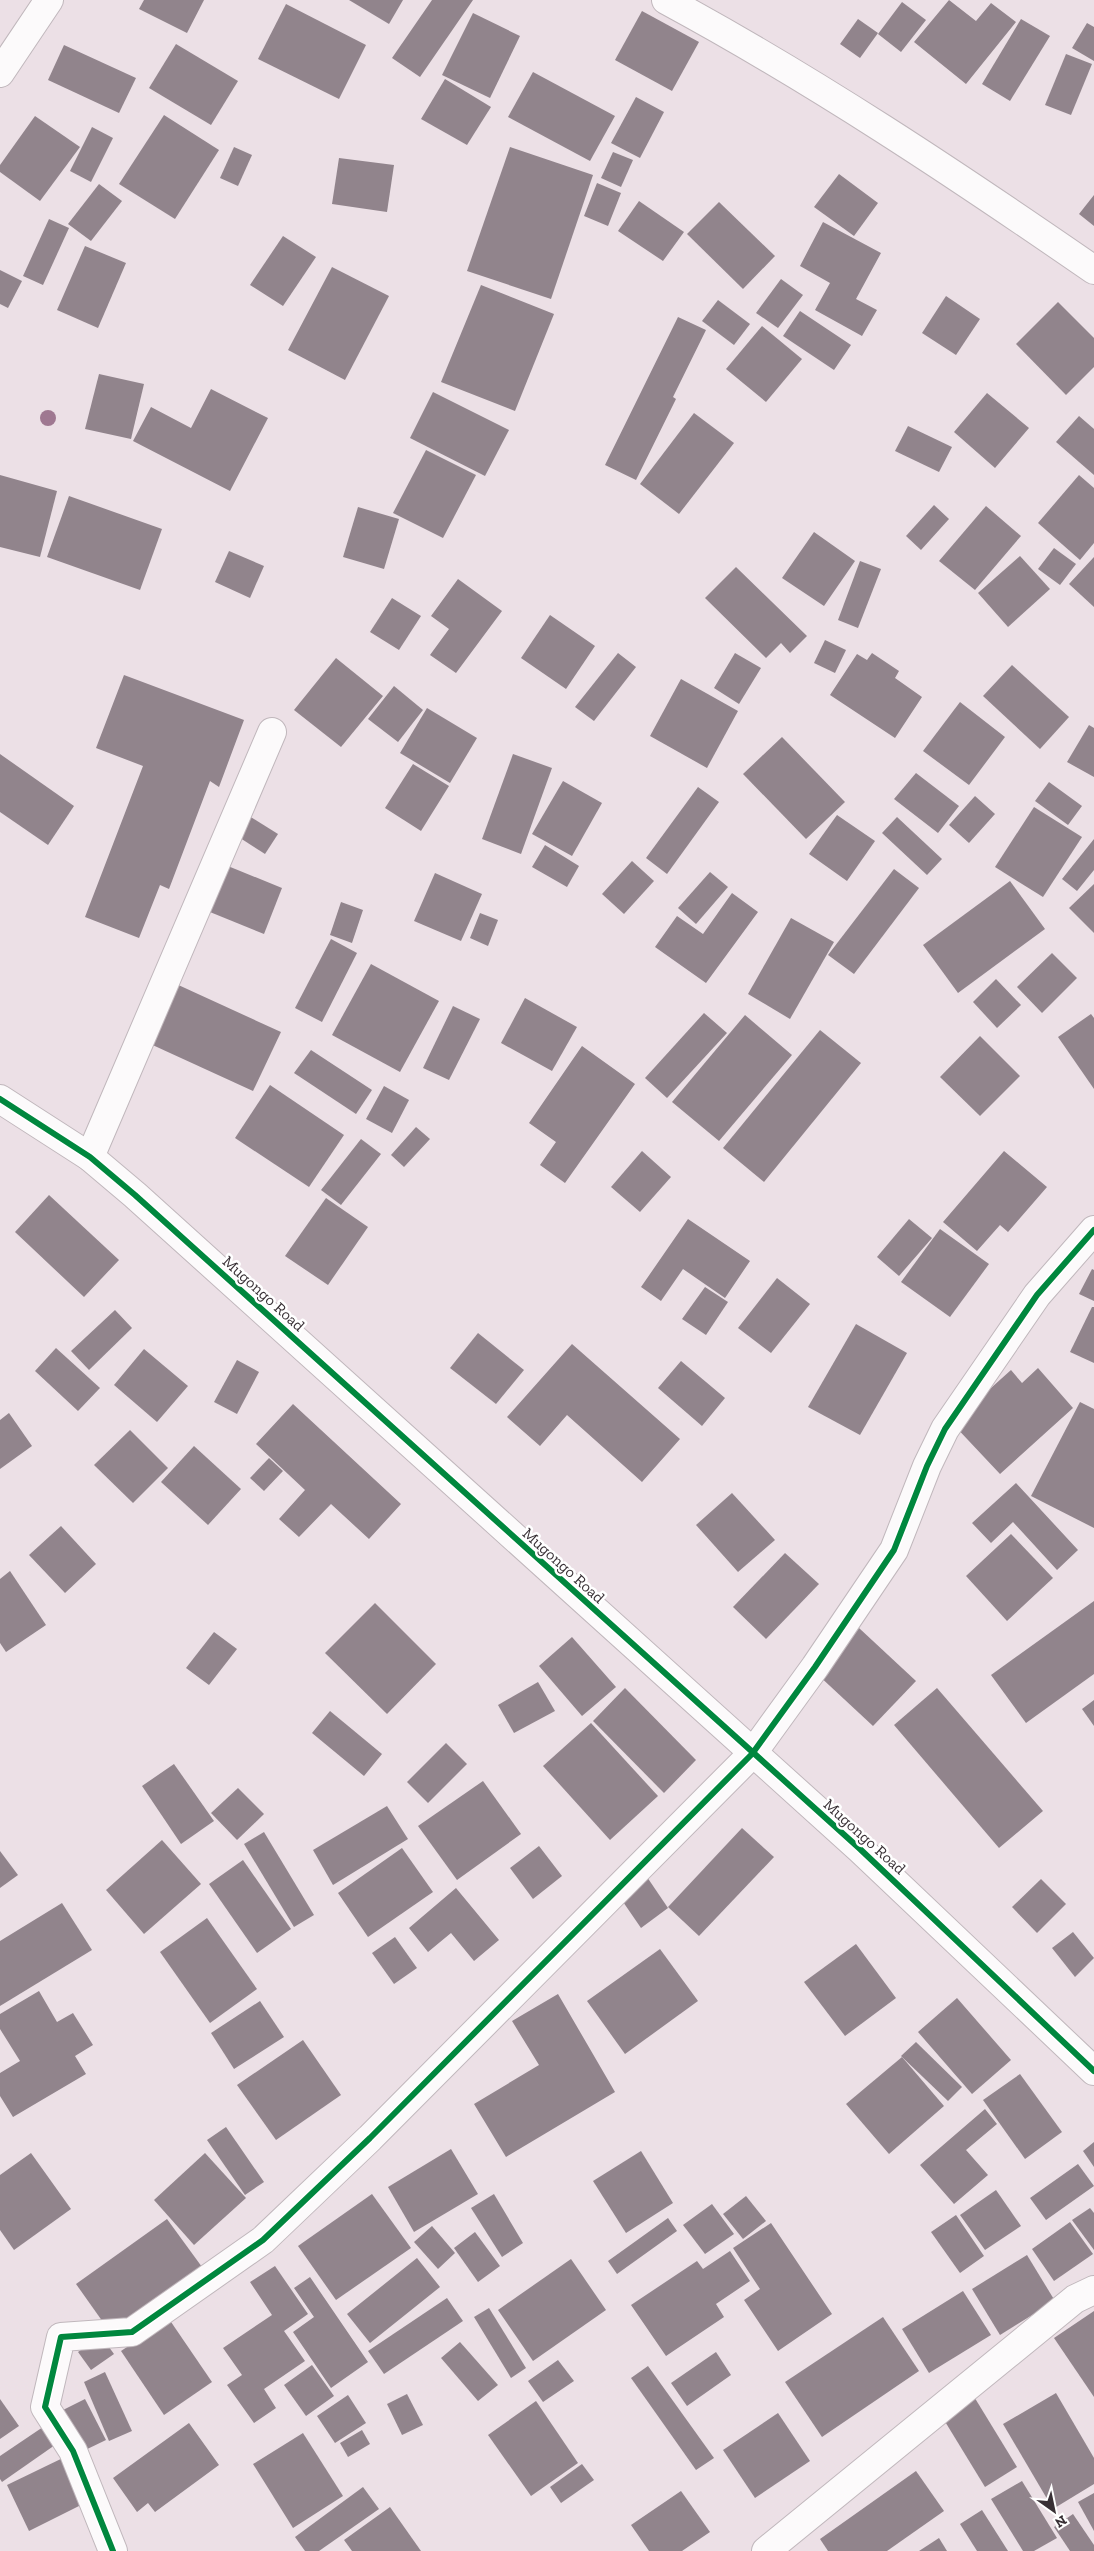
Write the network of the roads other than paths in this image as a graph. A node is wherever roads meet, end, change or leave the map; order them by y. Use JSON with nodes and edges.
{"nodes":[{"id":1,"x":48,"y":0,"type":"edge"},
{"id":2,"x":666,"y":0,"type":"edge"},
{"id":3,"x":0,"y":73,"type":"edge"},
{"id":4,"x":1094,"y":270,"type":"edge"},
{"id":5,"x":272,"y":732,"type":"dead end"},
{"id":6,"x":0,"y":1099,"type":"edge"},
{"id":7,"x":90,"y":1157,"type":"junction"},
{"id":8,"x":1094,"y":1230,"type":"edge"},
{"id":9,"x":752,"y":1754,"type":"junction"},
{"id":10,"x":1094,"y":2071,"type":"edge"},
{"id":11,"x":1094,"y":2290,"type":"edge"},
{"id":12,"x":114,"y":2551,"type":"edge"},
{"id":13,"x":766,"y":2551,"type":"edge"}],
"edges":[{"from":1,"to":3,"type":"street"},
{"from":2,"to":4,"type":"street"},
{"from":5,"to":7,"type":"street"},
{"from":6,"to":7,"type":"street","name":"Mugongo Road"},
{"from":7,"to":9,"type":"street","name":"Mugongo Road"},
{"from":8,"to":9,"type":"street"},
{"from":9,"to":10,"type":"street","name":"Mugongo Road"},
{"from":9,"to":12,"type":"street"},
{"from":11,"to":13,"type":"street"}]}
